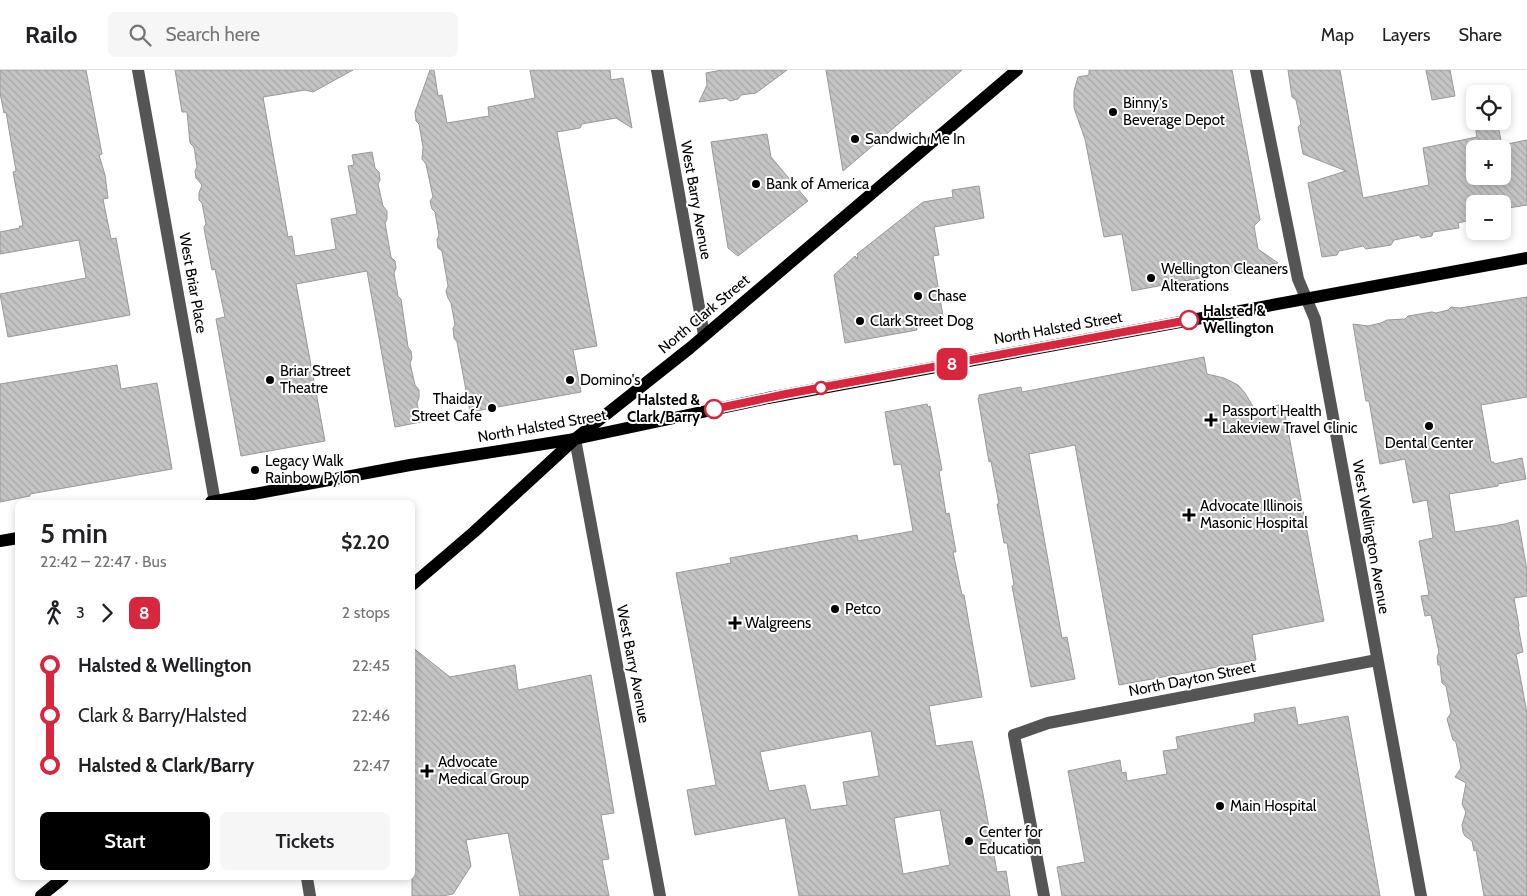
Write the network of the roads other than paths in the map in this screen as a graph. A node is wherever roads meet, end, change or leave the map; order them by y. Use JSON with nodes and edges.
{"nodes":[{"id":1,"x":138,"y":70,"type":"edge"},
{"id":2,"x":657,"y":70,"type":"edge"},
{"id":3,"x":1018,"y":70,"type":"edge"},
{"id":4,"x":1256,"y":70,"type":"edge"},
{"id":5,"x":1527,"y":258,"type":"edge"},
{"id":6,"x":1306,"y":298,"type":"junction"},
{"id":7,"x":704,"y":335,"type":"junction"},
{"id":8,"x":575,"y":439,"type":"junction"},
{"id":9,"x":213,"y":500,"type":"edge"},
{"id":10,"x":224,"y":500,"type":"edge"},
{"id":11,"x":15,"y":538,"type":"edge"},
{"id":12,"x":0,"y":541,"type":"edge"},
{"id":13,"x":415,"y":582,"type":"edge"},
{"id":14,"x":1377,"y":660,"type":"junction"},
{"id":15,"x":61,"y":880,"type":"edge"},
{"id":16,"x":306,"y":880,"type":"edge"},
{"id":17,"x":41,"y":896,"type":"edge"},
{"id":18,"x":310,"y":896,"type":"edge"},
{"id":19,"x":660,"y":896,"type":"edge"},
{"id":20,"x":1044,"y":896,"type":"edge"},
{"id":21,"x":1421,"y":896,"type":"edge"}],
"edges":[{"from":1,"to":9,"type":"street","name":"West Briar Place"},
{"from":2,"to":7,"type":"street","name":"West Barry Avenue"},
{"from":3,"to":7,"type":"main road","name":"North Clark Street"},
{"from":4,"to":6,"type":"street","name":"West Wellington Avenue"},
{"from":5,"to":6,"type":"main road","name":"North Halsted Street"},
{"from":6,"to":8,"type":"main road","name":"North Halsted Street"},
{"from":6,"to":14,"type":"street","name":"West Wellington Avenue"},
{"from":7,"to":8,"type":"main road","name":"North Clark Street"},
{"from":8,"to":10,"type":"main road","name":"North Halsted Street"},
{"from":8,"to":13,"type":"main road","name":"North Clark Street"},
{"from":8,"to":19,"type":"street","name":"West Barry Avenue"},
{"from":11,"to":12,"type":"main road"},
{"from":14,"to":20,"type":"street","name":"North Dayton Street"},
{"from":14,"to":21,"type":"street","name":"West Wellington Avenue"},
{"from":15,"to":17,"type":"main road"},
{"from":16,"to":18,"type":"street"}]}
